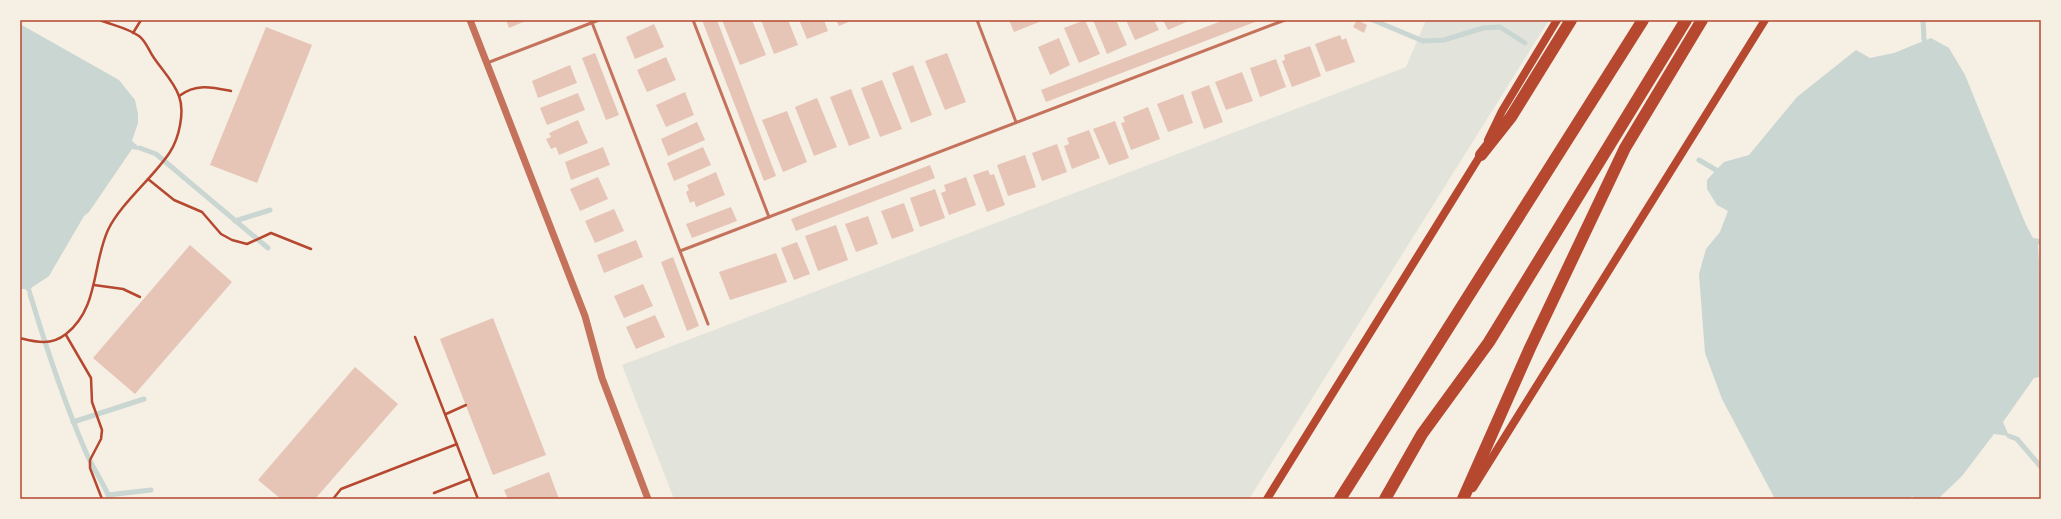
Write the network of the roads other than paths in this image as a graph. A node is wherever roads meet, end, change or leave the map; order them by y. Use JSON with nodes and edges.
{"nodes":[{"id":1,"x":470,"y":20,"type":"edge"},
{"id":2,"x":599,"y":20,"type":"edge"},
{"id":3,"x":693,"y":20,"type":"edge"},
{"id":4,"x":977,"y":20,"type":"edge"},
{"id":5,"x":1285,"y":20,"type":"edge"},
{"id":6,"x":1557,"y":20,"type":"edge"},
{"id":7,"x":1571,"y":20,"type":"edge"},
{"id":8,"x":1643,"y":20,"type":"edge"},
{"id":9,"x":1686,"y":20,"type":"edge"},
{"id":10,"x":1702,"y":20,"type":"edge"},
{"id":11,"x":1765,"y":20,"type":"edge"},
{"id":12,"x":592,"y":21,"type":"edge"},
{"id":13,"x":486,"y":63,"type":"junction"},
{"id":14,"x":1016,"y":122,"type":"junction"},
{"id":15,"x":1482,"y":155,"type":"junction"},
{"id":16,"x":769,"y":217,"type":"junction"},
{"id":17,"x":680,"y":251,"type":"junction"},
{"id":18,"x":708,"y":324,"type":"dead end"},
{"id":19,"x":648,"y":499,"type":"edge"},
{"id":20,"x":1267,"y":499,"type":"edge"},
{"id":21,"x":1340,"y":499,"type":"edge"},
{"id":22,"x":1385,"y":499,"type":"edge"},
{"id":23,"x":1465,"y":499,"type":"edge"}],
"edges":[{"from":1,"to":13,"type":"street"},
{"from":2,"to":12,"type":"lane"},
{"from":3,"to":16,"type":"lane"},
{"from":4,"to":14,"type":"lane"},
{"from":5,"to":14,"type":"lane"},
{"from":6,"to":15,"type":"main road"},
{"from":7,"to":15,"type":"highway"},
{"from":8,"to":21,"type":"highway"},
{"from":9,"to":22,"type":"highway"},
{"from":10,"to":23,"type":"highway"},
{"from":11,"to":23,"type":"main road"},
{"from":12,"to":13,"type":"lane"},
{"from":12,"to":17,"type":"lane"},
{"from":13,"to":19,"type":"street"},
{"from":14,"to":16,"type":"lane"},
{"from":15,"to":20,"type":"main road"},
{"from":16,"to":17,"type":"lane"},
{"from":17,"to":18,"type":"lane"}]}
